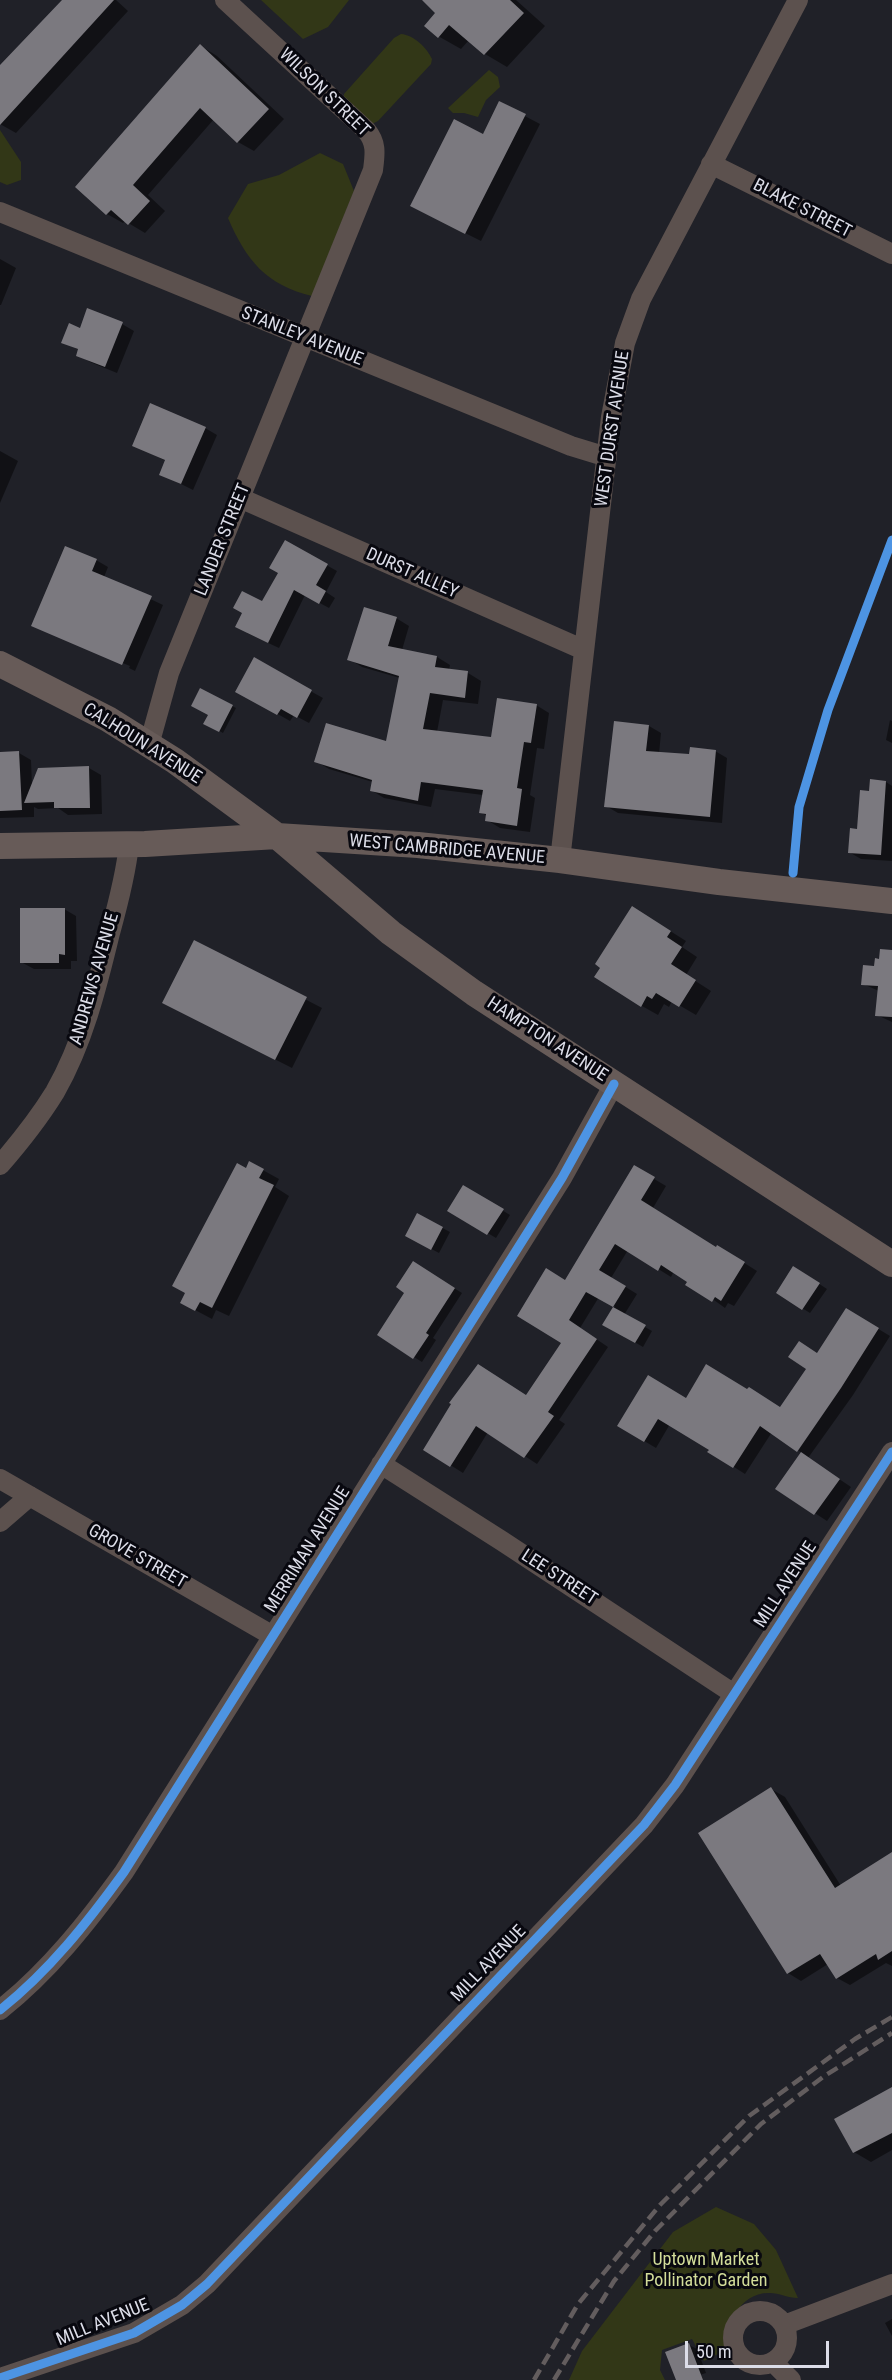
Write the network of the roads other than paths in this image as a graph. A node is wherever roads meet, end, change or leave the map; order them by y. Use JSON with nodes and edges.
{"nodes":[{"id":1,"x":225,"y":0,"type":"edge"},
{"id":2,"x":798,"y":0,"type":"edge"},
{"id":3,"x":711,"y":164,"type":"junction"},
{"id":4,"x":0,"y":212,"type":"edge"},
{"id":5,"x":892,"y":254,"type":"edge"},
{"id":6,"x":305,"y":338,"type":"junction"},
{"id":7,"x":607,"y":457,"type":"junction"},
{"id":8,"x":240,"y":498,"type":"junction"},
{"id":9,"x":584,"y":650,"type":"junction"},
{"id":10,"x":0,"y":664,"type":"edge"},
{"id":11,"x":149,"y":745,"type":"junction"},
{"id":12,"x":277,"y":836,"type":"junction"},
{"id":13,"x":129,"y":844,"type":"junction"},
{"id":14,"x":0,"y":846,"type":"edge"},
{"id":15,"x":560,"y":860,"type":"junction"},
{"id":16,"x":892,"y":901,"type":"edge"},
{"id":17,"x":614,"y":1084,"type":"junction"},
{"id":18,"x":0,"y":1165,"type":"edge"},
{"id":19,"x":892,"y":1264,"type":"edge"},
{"id":20,"x":892,"y":1452,"type":"edge"},
{"id":21,"x":381,"y":1464,"type":"junction"},
{"id":22,"x":0,"y":1479,"type":"edge"},
{"id":23,"x":30,"y":1496,"type":"junction"},
{"id":24,"x":0,"y":1522,"type":"edge"},
{"id":25,"x":273,"y":1636,"type":"junction"},
{"id":26,"x":734,"y":1694,"type":"junction"},
{"id":27,"x":0,"y":2010,"type":"edge"},
{"id":28,"x":892,"y":2284,"type":"edge"},
{"id":29,"x":784,"y":2325,"type":"junction"},
{"id":30,"x":773,"y":2362,"type":"junction"},
{"id":31,"x":0,"y":2378,"type":"edge"},
{"id":32,"x":791,"y":2380,"type":"edge"}],
"edges":[{"from":1,"to":6,"type":"street","name":"WILSON STREET"},
{"from":2,"to":3,"type":"street","name":"WEST DURST AVENUE"},
{"from":3,"to":5,"type":"street","name":"BLAKE STREET"},
{"from":3,"to":7,"type":"street","name":"WEST DURST AVENUE"},
{"from":4,"to":6,"type":"street","name":"STANLEY AVENUE"},
{"from":6,"to":7,"type":"street","name":"STANLEY AVENUE"},
{"from":6,"to":8,"type":"street","name":"LANDER STREET"},
{"from":7,"to":9,"type":"street","name":"WEST DURST AVENUE"},
{"from":8,"to":9,"type":"street","name":"DURST ALLEY"},
{"from":8,"to":11,"type":"street","name":"LANDER STREET"},
{"from":9,"to":15,"type":"street","name":"WEST DURST AVENUE"},
{"from":10,"to":11,"type":"main road","name":"CALHOUN AVENUE"},
{"from":11,"to":12,"type":"main road","name":"CALHOUN AVENUE"},
{"from":12,"to":13,"type":"main road","name":"WEST CAMBRIDGE AVENUE"},
{"from":12,"to":15,"type":"main road","name":"WEST CAMBRIDGE AVENUE"},
{"from":12,"to":17,"type":"main road","name":"HAMPTON AVENUE"},
{"from":13,"to":14,"type":"main road","name":"WEST CAMBRIDGE AVENUE"},
{"from":13,"to":18,"type":"street","name":"ANDREWS AVENUE"},
{"from":15,"to":16,"type":"main road","name":"WEST CAMBRIDGE AVENUE"},
{"from":17,"to":19,"type":"main road","name":"HAMPTON AVENUE"},
{"from":17,"to":21,"type":"street","name":"MERRIMAN AVENUE"},
{"from":20,"to":26,"type":"street","name":"MILL AVENUE"},
{"from":21,"to":25,"type":"street","name":"MERRIMAN AVENUE"},
{"from":21,"to":26,"type":"street","name":"LEE STREET"},
{"from":22,"to":23,"type":"street","name":"GROVE STREET"},
{"from":23,"to":24,"type":"street"},
{"from":23,"to":25,"type":"street","name":"GROVE STREET"},
{"from":25,"to":27,"type":"street","name":"MERRIMAN AVENUE"},
{"from":26,"to":31,"type":"street","name":"MILL AVENUE"},
{"from":28,"to":29,"type":"street"},
{"from":29,"to":30,"type":"street"},
{"from":29,"to":30,"type":"street"},
{"from":30,"to":32,"type":"street"}]}
